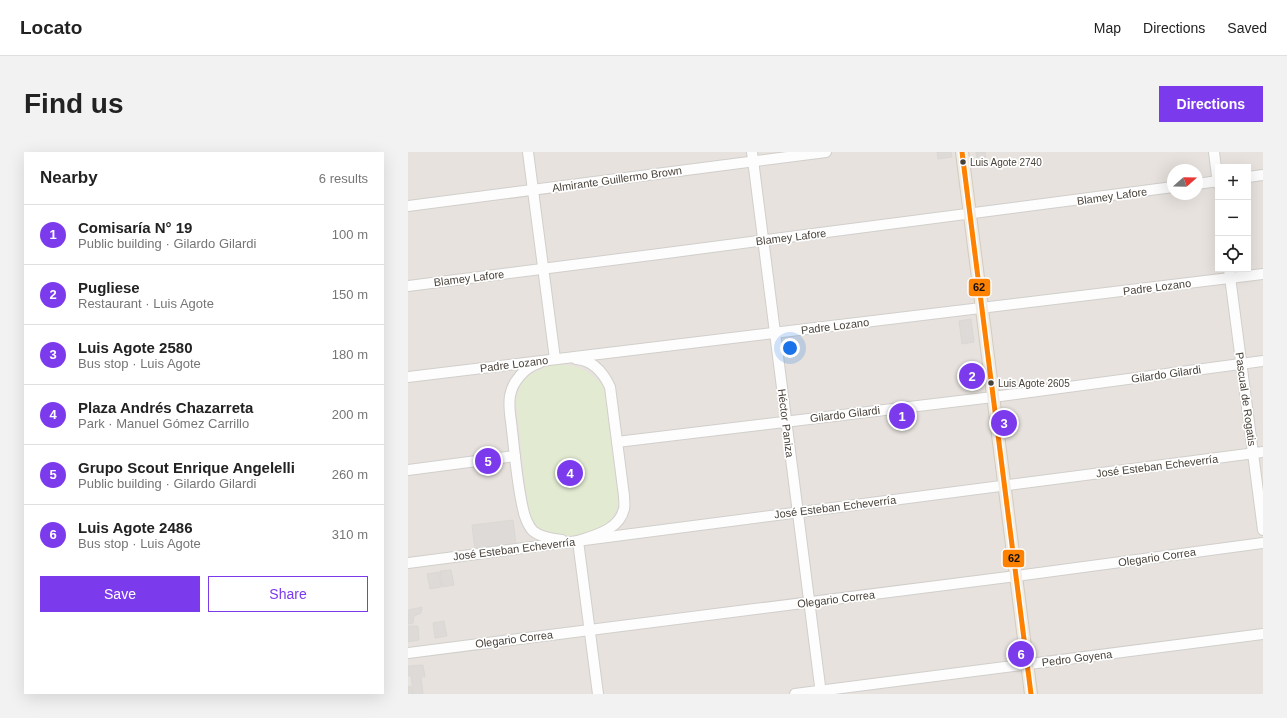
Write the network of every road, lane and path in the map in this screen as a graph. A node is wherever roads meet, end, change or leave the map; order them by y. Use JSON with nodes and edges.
{"nodes":[{"id":1,"x":528,"y":152,"type":"edge"},
{"id":2,"x":826,"y":152,"type":"edge"},
{"id":3,"x":962,"y":152,"type":"edge"},
{"id":4,"x":1214,"y":152,"type":"edge"},
{"id":5,"x":753,"y":157,"type":"edge"},
{"id":6,"x":1216,"y":164,"type":"edge"},
{"id":7,"x":1263,"y":175,"type":"edge"},
{"id":8,"x":1251,"y":177,"type":"edge"},
{"id":9,"x":1215,"y":182,"type":"edge"},
{"id":10,"x":1203,"y":183,"type":"edge"},
{"id":11,"x":1167,"y":188,"type":"edge"},
{"id":12,"x":532,"y":191,"type":"junction"},
{"id":13,"x":408,"y":206,"type":"edge"},
{"id":14,"x":970,"y":215,"type":"junction"},
{"id":15,"x":763,"y":240,"type":"junction"},
{"id":16,"x":543,"y":269,"type":"junction"},
{"id":17,"x":1229,"y":274,"type":"edge"},
{"id":18,"x":1263,"y":274,"type":"edge"},
{"id":19,"x":408,"y":286,"type":"edge"},
{"id":20,"x":982,"y":308,"type":"junction"},
{"id":21,"x":775,"y":333,"type":"junction"},
{"id":22,"x":555,"y":359,"type":"junction"},
{"id":23,"x":1263,"y":361,"type":"edge"},
{"id":24,"x":1241,"y":364,"type":"junction"},
{"id":25,"x":408,"y":377,"type":"edge"},
{"id":26,"x":993,"y":397,"type":"junction"},
{"id":27,"x":786,"y":421,"type":"junction"},
{"id":28,"x":617,"y":442,"type":"junction"},
{"id":29,"x":1258,"y":453,"type":"edge"},
{"id":30,"x":515,"y":456,"type":"junction"},
{"id":31,"x":408,"y":470,"type":"edge"},
{"id":32,"x":1004,"y":486,"type":"junction"},
{"id":33,"x":798,"y":512,"type":"junction"},
{"id":34,"x":1263,"y":530,"type":"edge"},
{"id":35,"x":578,"y":541,"type":"junction"},
{"id":36,"x":1263,"y":543,"type":"edge"},
{"id":37,"x":408,"y":563,"type":"edge"},
{"id":38,"x":1016,"y":576,"type":"junction"},
{"id":39,"x":809,"y":602,"type":"junction"},
{"id":40,"x":589,"y":629,"type":"junction"},
{"id":41,"x":1263,"y":634,"type":"edge"},
{"id":42,"x":408,"y":653,"type":"edge"},
{"id":43,"x":1027,"y":664,"type":"junction"},
{"id":44,"x":820,"y":692,"type":"edge"},
{"id":45,"x":598,"y":694,"type":"edge"},
{"id":46,"x":795,"y":694,"type":"edge"},
{"id":47,"x":1031,"y":694,"type":"edge"}],
"edges":[{"from":1,"to":12,"type":"street"},
{"from":2,"to":5,"type":"street","name":"Almirante Guillermo Brown"},
{"from":3,"to":14,"type":"main road"},
{"from":4,"to":6,"type":"street"},
{"from":5,"to":12,"type":"street","name":"Almirante Guillermo Brown"},
{"from":5,"to":15,"type":"street","name":"Héctor Paniza"},
{"from":7,"to":8,"type":"street"},
{"from":9,"to":10,"type":"street"},
{"from":11,"to":14,"type":"street","name":"Blamey Lafore"},
{"from":12,"to":13,"type":"street","name":"Almirante Guillermo Brown"},
{"from":12,"to":16,"type":"street"},
{"from":14,"to":15,"type":"street","name":"Blamey Lafore"},
{"from":14,"to":20,"type":"main road"},
{"from":15,"to":16,"type":"street","name":"Blamey Lafore"},
{"from":15,"to":21,"type":"street","name":"Héctor Paniza"},
{"from":16,"to":19,"type":"street","name":"Blamey Lafore"},
{"from":16,"to":22,"type":"street"},
{"from":17,"to":18,"type":"street","name":"Padre Lozano"},
{"from":17,"to":20,"type":"street","name":"Padre Lozano"},
{"from":17,"to":24,"type":"street","name":"Pascual de Rogatis"},
{"from":20,"to":21,"type":"street","name":"Padre Lozano"},
{"from":20,"to":26,"type":"main road"},
{"from":21,"to":22,"type":"street","name":"Padre Lozano"},
{"from":21,"to":27,"type":"street","name":"Héctor Paniza"},
{"from":22,"to":25,"type":"street","name":"Padre Lozano"},
{"from":22,"to":28,"type":"street"},
{"from":22,"to":30,"type":"street"},
{"from":23,"to":24,"type":"street","name":"Gilardo Gilardi"},
{"from":24,"to":26,"type":"street","name":"Gilardo Gilardi"},
{"from":24,"to":29,"type":"street","name":"Pascual de Rogatis"},
{"from":26,"to":27,"type":"street","name":"Gilardo Gilardi"},
{"from":26,"to":32,"type":"main road"},
{"from":27,"to":28,"type":"street","name":"Gilardo Gilardi"},
{"from":27,"to":33,"type":"street","name":"Héctor Paniza"},
{"from":28,"to":35,"type":"street"},
{"from":29,"to":32,"type":"street","name":"José Esteban Echeverría"},
{"from":29,"to":34,"type":"street","name":"Pascual de Rogatis"},
{"from":30,"to":31,"type":"street"},
{"from":30,"to":35,"type":"street"},
{"from":32,"to":33,"type":"street","name":"José Esteban Echeverría"},
{"from":32,"to":38,"type":"main road"},
{"from":33,"to":35,"type":"street","name":"José Esteban Echeverría"},
{"from":33,"to":39,"type":"street","name":"Héctor Paniza"},
{"from":35,"to":37,"type":"street","name":"José Esteban Echeverría"},
{"from":35,"to":40,"type":"street"},
{"from":36,"to":38,"type":"street","name":"Olegario Correa"},
{"from":38,"to":39,"type":"street","name":"Olegario Correa"},
{"from":38,"to":43,"type":"main road"},
{"from":39,"to":40,"type":"street","name":"Olegario Correa"},
{"from":39,"to":44,"type":"street","name":"Héctor Paniza"},
{"from":40,"to":42,"type":"street","name":"Olegario Correa"},
{"from":40,"to":45,"type":"street"},
{"from":41,"to":43,"type":"street","name":"Pedro Goyena"},
{"from":43,"to":44,"type":"street","name":"Pedro Goyena"},
{"from":43,"to":47,"type":"main road"},
{"from":44,"to":46,"type":"street","name":"Pedro Goyena"}]}
